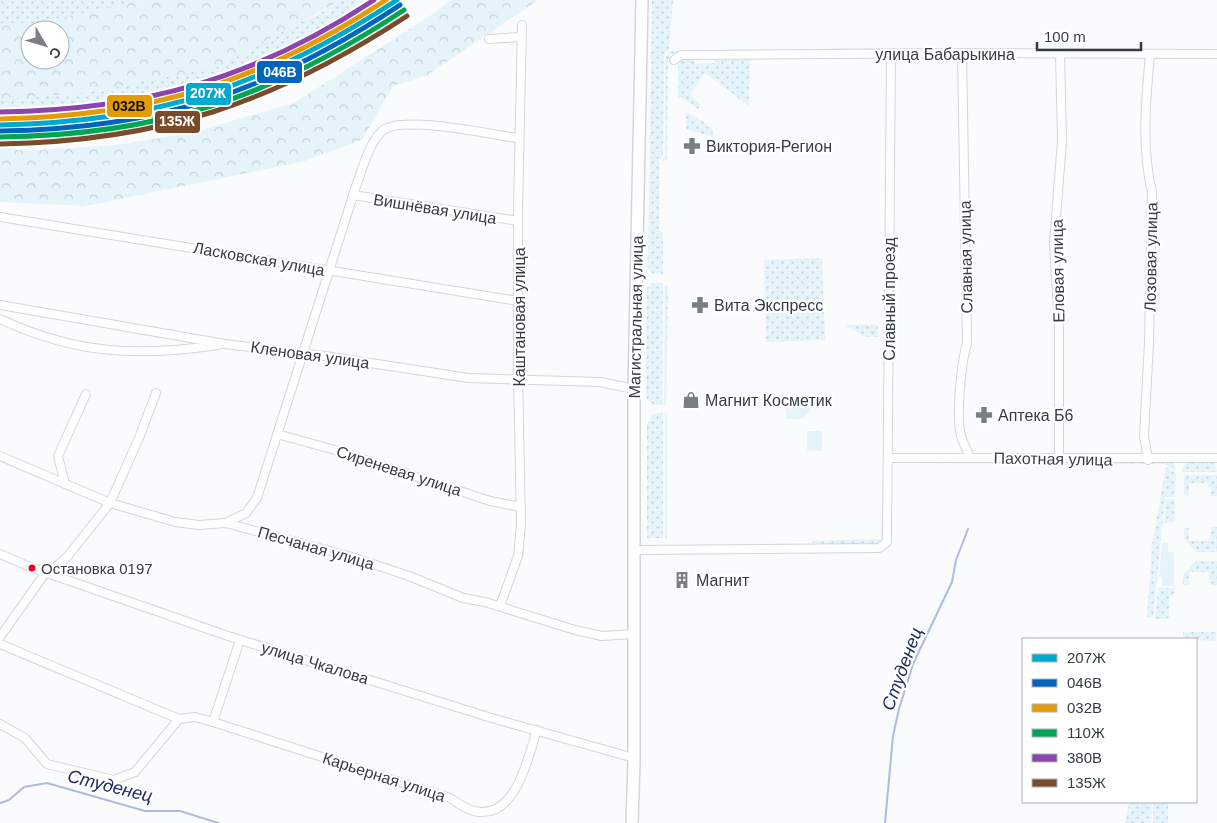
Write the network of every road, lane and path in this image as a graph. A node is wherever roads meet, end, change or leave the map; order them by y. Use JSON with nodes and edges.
{"nodes":[{"id":1,"x":642,"y":0,"type":"edge"},
{"id":2,"x":522,"y":25,"type":"dead end"},
{"id":3,"x":520,"y":37,"type":"junction"},
{"id":4,"x":488,"y":39,"type":"dead end"},
{"id":5,"x":891,"y":53,"type":"junction"},
{"id":6,"x":962,"y":53,"type":"junction"},
{"id":7,"x":1060,"y":54,"type":"junction"},
{"id":8,"x":1150,"y":54,"type":"junction"},
{"id":9,"x":1217,"y":54,"type":"edge"},
{"id":10,"x":674,"y":60,"type":"dead end"},
{"id":11,"x":518,"y":138,"type":"junction"},
{"id":12,"x":354,"y":196,"type":"junction"},
{"id":13,"x":0,"y":217,"type":"edge"},
{"id":14,"x":518,"y":221,"type":"junction"},
{"id":15,"x":329,"y":271,"type":"junction"},
{"id":16,"x":518,"y":301,"type":"junction"},
{"id":17,"x":0,"y":305,"type":"edge"},
{"id":18,"x":0,"y":318,"type":"edge"},
{"id":19,"x":225,"y":344,"type":"junction"},
{"id":20,"x":304,"y":354,"type":"junction"},
{"id":21,"x":518,"y":381,"type":"junction"},
{"id":22,"x":634,"y":388,"type":"junction"},
{"id":23,"x":156,"y":393,"type":"dead end"},
{"id":24,"x":86,"y":394,"type":"dead end"},
{"id":25,"x":277,"y":434,"type":"junction"},
{"id":26,"x":0,"y":456,"type":"edge"},
{"id":27,"x":888,"y":458,"type":"junction"},
{"id":28,"x":969,"y":458,"type":"junction"},
{"id":29,"x":1059,"y":458,"type":"junction"},
{"id":30,"x":1217,"y":458,"type":"edge"},
{"id":31,"x":1148,"y":460,"type":"junction"},
{"id":32,"x":65,"y":484,"type":"junction"},
{"id":33,"x":110,"y":503,"type":"junction"},
{"id":34,"x":521,"y":507,"type":"junction"},
{"id":35,"x":226,"y":523,"type":"junction"},
{"id":36,"x":634,"y":550,"type":"junction"},
{"id":37,"x":0,"y":554,"type":"edge"},
{"id":38,"x":46,"y":572,"type":"junction"},
{"id":39,"x":500,"y":606,"type":"junction"},
{"id":40,"x":634,"y":634,"type":"junction"},
{"id":41,"x":0,"y":638,"type":"edge"},
{"id":42,"x":240,"y":640,"type":"junction"},
{"id":43,"x":0,"y":644,"type":"edge"},
{"id":44,"x":179,"y":719,"type":"junction"},
{"id":45,"x":213,"y":722,"type":"junction"},
{"id":46,"x":0,"y":724,"type":"edge"},
{"id":47,"x":537,"y":730,"type":"junction"},
{"id":48,"x":634,"y":758,"type":"junction"},
{"id":49,"x":632,"y":823,"type":"edge"}],
"edges":[{"from":1,"to":22,"type":"main road","name":"Магистральная улица"},
{"from":2,"to":3,"type":"street","name":"Каштановая улица"},
{"from":3,"to":4,"type":"street"},
{"from":3,"to":11,"type":"street","name":"Каштановая улица"},
{"from":5,"to":6,"type":"street","name":"улица Бабарыкина"},
{"from":5,"to":10,"type":"street","name":"улица Бабарыкина"},
{"from":5,"to":27,"type":"street","name":"Славный проезд"},
{"from":6,"to":7,"type":"street","name":"улица Бабарыкина"},
{"from":6,"to":28,"type":"street","name":"Славная улица"},
{"from":7,"to":8,"type":"street","name":"улица Бабарыкина"},
{"from":7,"to":29,"type":"street","name":"Еловая улица"},
{"from":8,"to":9,"type":"street","name":"улица Бабарыкина"},
{"from":8,"to":31,"type":"street","name":"Лозовая улица"},
{"from":11,"to":12,"type":"street"},
{"from":11,"to":14,"type":"street","name":"Каштановая улица"},
{"from":12,"to":14,"type":"street","name":"Вишнёвая улица"},
{"from":12,"to":15,"type":"street"},
{"from":13,"to":15,"type":"street","name":"Ласковская улица"},
{"from":14,"to":16,"type":"street","name":"Каштановая улица"},
{"from":15,"to":16,"type":"street","name":"Ласковская улица"},
{"from":15,"to":20,"type":"street"},
{"from":16,"to":21,"type":"street","name":"Каштановая улица"},
{"from":17,"to":19,"type":"street","name":"Кленовая улица"},
{"from":18,"to":19,"type":"street"},
{"from":19,"to":20,"type":"street","name":"Кленовая улица"},
{"from":20,"to":21,"type":"street","name":"Кленовая улица"},
{"from":20,"to":25,"type":"street"},
{"from":21,"to":22,"type":"street","name":"Кленовая улица"},
{"from":21,"to":34,"type":"street","name":"Каштановая улица"},
{"from":22,"to":36,"type":"main road","name":"Магистральная улица"},
{"from":23,"to":33,"type":"street"},
{"from":24,"to":32,"type":"street"},
{"from":25,"to":34,"type":"street","name":"Сиреневая улица"},
{"from":25,"to":35,"type":"street"},
{"from":26,"to":32,"type":"street","name":"Песчаная улица"},
{"from":27,"to":28,"type":"street","name":"Пахотная улица"},
{"from":27,"to":36,"type":"street","name":"Славный проезд"},
{"from":28,"to":29,"type":"street","name":"Пахотная улица"},
{"from":29,"to":31,"type":"street","name":"Пахотная улица"},
{"from":30,"to":31,"type":"street","name":"Пахотная улица"},
{"from":32,"to":33,"type":"street","name":"Песчаная улица"},
{"from":33,"to":35,"type":"street","name":"Песчаная улица"},
{"from":33,"to":38,"type":"street"},
{"from":34,"to":39,"type":"street","name":"Каштановая улица"},
{"from":35,"to":39,"type":"street","name":"Песчаная улица"},
{"from":36,"to":40,"type":"main road","name":"Магистральная улица"},
{"from":37,"to":38,"type":"street","name":"улица Чкалова"},
{"from":38,"to":41,"type":"street"},
{"from":38,"to":42,"type":"street","name":"улица Чкалова"},
{"from":39,"to":40,"type":"street","name":"Песчаная улица"},
{"from":40,"to":48,"type":"main road","name":"Магистральная улица"},
{"from":42,"to":45,"type":"street"},
{"from":42,"to":47,"type":"street","name":"улица Чкалова"},
{"from":43,"to":44,"type":"street","name":"Карьерная улица"},
{"from":44,"to":45,"type":"street","name":"Карьерная улица"},
{"from":44,"to":46,"type":"street"},
{"from":45,"to":47,"type":"street","name":"Карьерная улица"},
{"from":47,"to":48,"type":"street","name":"улица Чкалова"},
{"from":48,"to":49,"type":"main road","name":"Магистральная улица"}]}
